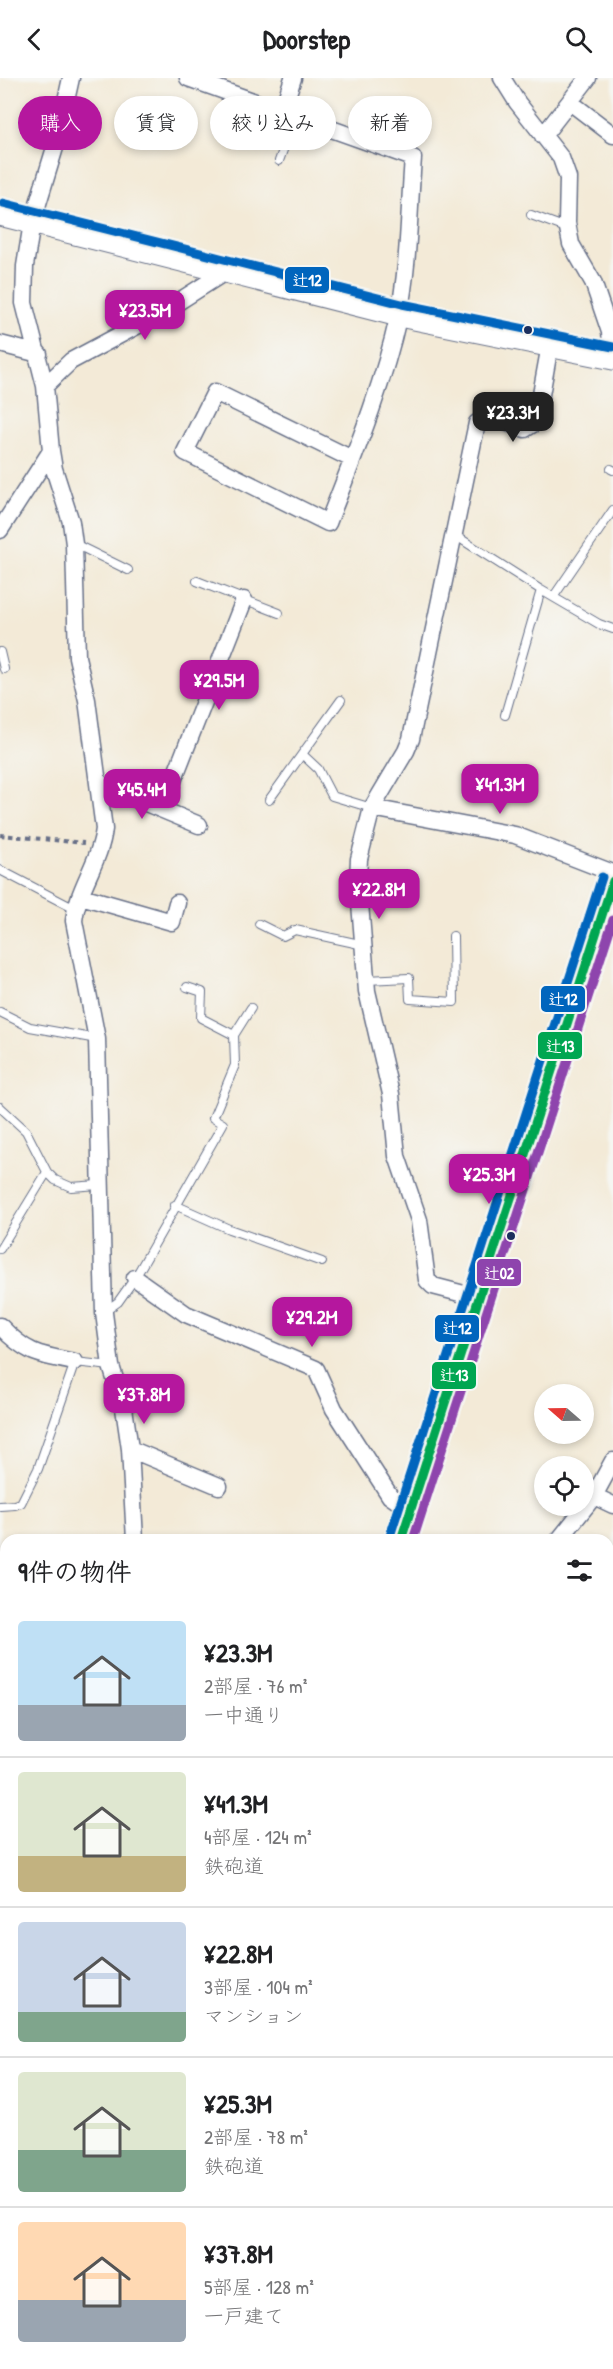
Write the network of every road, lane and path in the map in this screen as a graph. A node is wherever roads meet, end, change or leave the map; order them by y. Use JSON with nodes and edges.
{"nodes":[{"id":1,"x":70,"y":78,"type":"edge"},
{"id":2,"x":188,"y":78,"type":"edge"},
{"id":3,"x":294,"y":78,"type":"edge"},
{"id":4,"x":502,"y":78,"type":"edge"},
{"id":5,"x":588,"y":78,"type":"edge"},
{"id":6,"x":238,"y":96,"type":"edge"},
{"id":7,"x":291,"y":96,"type":"edge"},
{"id":8,"x":570,"y":102,"type":"junction"},
{"id":9,"x":336,"y":131,"type":"edge"},
{"id":10,"x":613,"y":135,"type":"edge"},
{"id":11,"x":543,"y":136,"type":"junction"},
{"id":12,"x":281,"y":150,"type":"edge"},
{"id":13,"x":279,"y":161,"type":"dead end"},
{"id":14,"x":0,"y":215,"type":"edge"},
{"id":15,"x":531,"y":215,"type":"dead end"},
{"id":16,"x":32,"y":223,"type":"junction"},
{"id":17,"x":570,"y":230,"type":"junction"},
{"id":18,"x":225,"y":272,"type":"junction"},
{"id":19,"x":399,"y":316,"type":"junction"},
{"id":20,"x":0,"y":344,"type":"edge"},
{"id":21,"x":550,"y":345,"type":"junction"},
{"id":22,"x":39,"y":354,"type":"junction"},
{"id":23,"x":613,"y":359,"type":"edge"},
{"id":24,"x":45,"y":386,"type":"junction"},
{"id":25,"x":51,"y":451,"type":"junction"},
{"id":26,"x":352,"y":459,"type":"junction"},
{"id":27,"x":613,"y":510,"type":"edge"},
{"id":28,"x":0,"y":530,"type":"edge"},
{"id":29,"x":453,"y":534,"type":"junction"},
{"id":30,"x":74,"y":544,"type":"junction"},
{"id":31,"x":128,"y":570,"type":"dead end"},
{"id":32,"x":197,"y":581,"type":"dead end"},
{"id":33,"x":541,"y":590,"type":"junction"},
{"id":34,"x":554,"y":596,"type":"junction"},
{"id":35,"x":244,"y":600,"type":"junction"},
{"id":36,"x":279,"y":613,"type":"dead end"},
{"id":37,"x":613,"y":629,"type":"edge"},
{"id":38,"x":0,"y":652,"type":"edge"},
{"id":39,"x":4,"y":669,"type":"dead end"},
{"id":40,"x":341,"y":700,"type":"dead end"},
{"id":41,"x":505,"y":715,"type":"dead end"},
{"id":42,"x":302,"y":754,"type":"junction"},
{"id":43,"x":98,"y":783,"type":"junction"},
{"id":44,"x":269,"y":800,"type":"dead end"},
{"id":45,"x":372,"y":808,"type":"junction"},
{"id":46,"x":162,"y":809,"type":"junction"},
{"id":47,"x":199,"y":825,"type":"dead end"},
{"id":48,"x":0,"y":835,"type":"edge"},
{"id":49,"x":102,"y":844,"type":"junction"},
{"id":50,"x":0,"y":870,"type":"edge"},
{"id":51,"x":613,"y":873,"type":"edge"},
{"id":52,"x":613,"y":881,"type":"edge"},
{"id":53,"x":78,"y":902,"type":"junction"},
{"id":54,"x":177,"y":903,"type":"dead end"},
{"id":55,"x":259,"y":924,"type":"dead end"},
{"id":56,"x":453,"y":936,"type":"dead end"},
{"id":57,"x":364,"y":945,"type":"junction"},
{"id":58,"x":366,"y":980,"type":"junction"},
{"id":59,"x":188,"y":987,"type":"dead end"},
{"id":60,"x":250,"y":1008,"type":"dead end"},
{"id":61,"x":0,"y":1012,"type":"edge"},
{"id":62,"x":234,"y":1035,"type":"junction"},
{"id":63,"x":97,"y":1039,"type":"junction"},
{"id":64,"x":0,"y":1107,"type":"edge"},
{"id":65,"x":47,"y":1172,"type":"junction"},
{"id":66,"x":99,"y":1185,"type":"junction"},
{"id":67,"x":175,"y":1205,"type":"junction"},
{"id":68,"x":0,"y":1249,"type":"edge"},
{"id":69,"x":322,"y":1262,"type":"dead end"},
{"id":70,"x":135,"y":1278,"type":"junction"},
{"id":71,"x":479,"y":1298,"type":"junction"},
{"id":72,"x":104,"y":1313,"type":"junction"},
{"id":73,"x":0,"y":1326,"type":"edge"},
{"id":74,"x":75,"y":1362,"type":"junction"},
{"id":75,"x":111,"y":1366,"type":"junction"},
{"id":76,"x":130,"y":1449,"type":"junction"},
{"id":77,"x":613,"y":1461,"type":"edge"},
{"id":78,"x":219,"y":1486,"type":"dead end"},
{"id":79,"x":594,"y":1496,"type":"joint"},
{"id":80,"x":613,"y":1505,"type":"edge"},
{"id":81,"x":0,"y":1506,"type":"edge"},
{"id":82,"x":410,"y":1510,"type":"junction"},
{"id":83,"x":578,"y":1516,"type":"edge"},
{"id":84,"x":135,"y":1534,"type":"edge"},
{"id":85,"x":403,"y":1534,"type":"edge"},
{"id":86,"x":564,"y":1534,"type":"edge"}],
"edges":[{"from":1,"to":16,"type":"street"},
{"from":2,"to":6,"type":"street"},
{"from":3,"to":7,"type":"street"},
{"from":4,"to":11,"type":"street"},
{"from":5,"to":8,"type":"street"},
{"from":8,"to":10,"type":"street"},
{"from":8,"to":11,"type":"street"},
{"from":9,"to":19,"type":"street"},
{"from":11,"to":17,"type":"street"},
{"from":12,"to":13,"type":"lane"},
{"from":14,"to":16,"type":"street"},
{"from":15,"to":17,"type":"lane"},
{"from":16,"to":18,"type":"street"},
{"from":16,"to":22,"type":"street"},
{"from":17,"to":23,"type":"street"},
{"from":18,"to":19,"type":"street"},
{"from":18,"to":24,"type":"street"},
{"from":19,"to":21,"type":"street"},
{"from":19,"to":26,"type":"street"},
{"from":20,"to":22,"type":"street"},
{"from":21,"to":23,"type":"street"},
{"from":21,"to":29,"type":"street"},
{"from":22,"to":24,"type":"street"},
{"from":24,"to":25,"type":"street"},
{"from":25,"to":28,"type":"street"},
{"from":25,"to":30,"type":"street"},
{"from":26,"to":26,"type":"street"},
{"from":27,"to":34,"type":"lane"},
{"from":29,"to":33,"type":"lane"},
{"from":29,"to":45,"type":"street"},
{"from":30,"to":31,"type":"lane"},
{"from":30,"to":43,"type":"street"},
{"from":32,"to":35,"type":"lane"},
{"from":33,"to":34,"type":"lane"},
{"from":33,"to":41,"type":"lane"},
{"from":34,"to":37,"type":"lane"},
{"from":35,"to":36,"type":"lane"},
{"from":35,"to":46,"type":"street"},
{"from":38,"to":39,"type":"lane"},
{"from":40,"to":42,"type":"lane"},
{"from":42,"to":44,"type":"lane"},
{"from":42,"to":45,"type":"lane"},
{"from":43,"to":46,"type":"street"},
{"from":43,"to":49,"type":"street"},
{"from":45,"to":51,"type":"street"},
{"from":45,"to":57,"type":"street"},
{"from":46,"to":47,"type":"street"},
{"from":48,"to":49,"type":"path"},
{"from":49,"to":53,"type":"street"},
{"from":50,"to":53,"type":"lane"},
{"from":52,"to":71,"type":"street"},
{"from":53,"to":54,"type":"street"},
{"from":53,"to":63,"type":"street"},
{"from":55,"to":57,"type":"lane"},
{"from":56,"to":58,"type":"lane"},
{"from":57,"to":58,"type":"street"},
{"from":58,"to":71,"type":"street"},
{"from":59,"to":62,"type":"lane"},
{"from":60,"to":62,"type":"lane"},
{"from":61,"to":63,"type":"lane"},
{"from":62,"to":67,"type":"lane"},
{"from":63,"to":66,"type":"street"},
{"from":64,"to":65,"type":"lane"},
{"from":65,"to":66,"type":"lane"},
{"from":65,"to":68,"type":"lane"},
{"from":66,"to":72,"type":"street"},
{"from":67,"to":69,"type":"lane"},
{"from":67,"to":70,"type":"lane"},
{"from":70,"to":72,"type":"lane"},
{"from":70,"to":82,"type":"street"},
{"from":71,"to":82,"type":"street"},
{"from":72,"to":75,"type":"street"},
{"from":73,"to":74,"type":"street"},
{"from":74,"to":75,"type":"lane"},
{"from":74,"to":81,"type":"lane"},
{"from":75,"to":76,"type":"street"},
{"from":76,"to":78,"type":"street"},
{"from":76,"to":84,"type":"street"},
{"from":77,"to":79,"type":"street"},
{"from":79,"to":80,"type":"street"},
{"from":82,"to":85,"type":"street"},
{"from":83,"to":86,"type":"street"}]}
